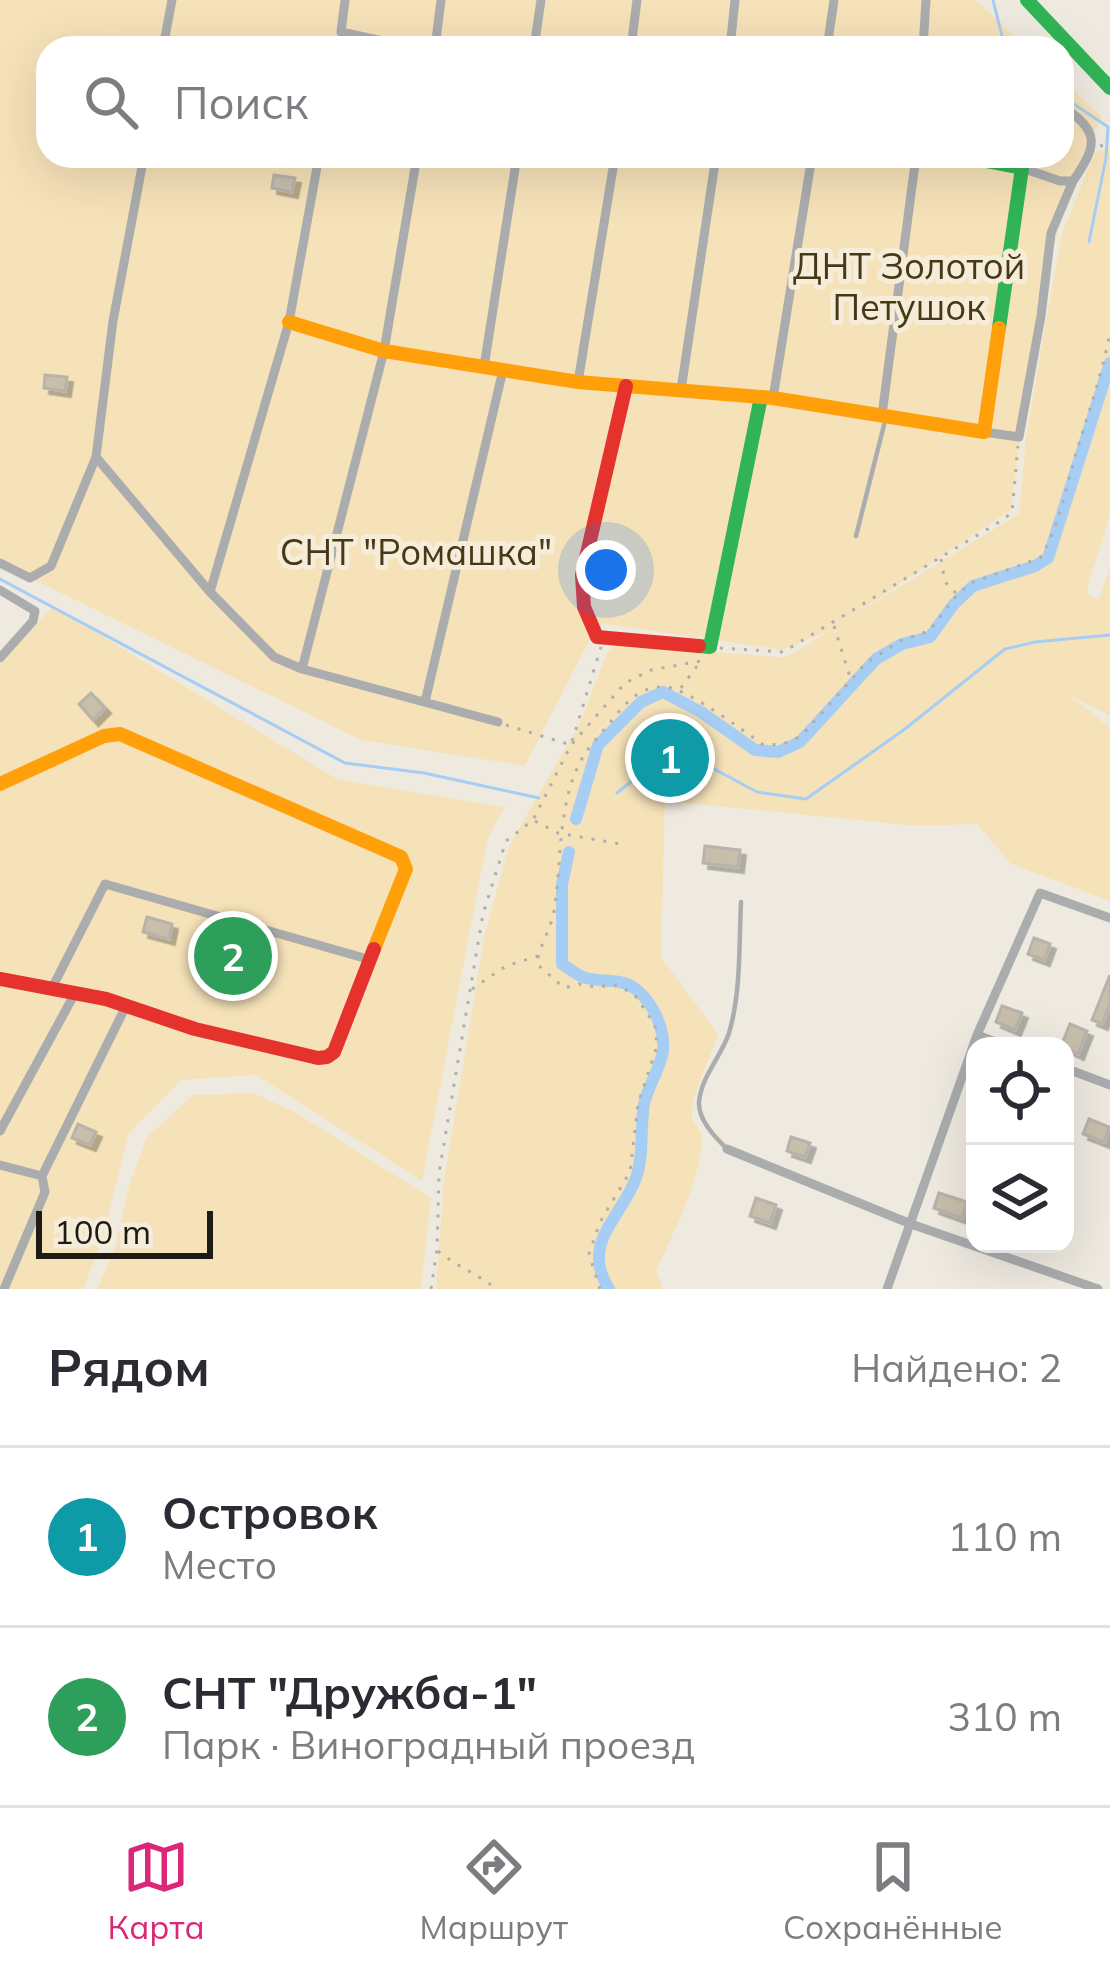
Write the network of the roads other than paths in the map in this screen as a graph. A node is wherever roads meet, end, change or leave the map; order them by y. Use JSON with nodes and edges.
{"nodes":[{"id":1,"x":172,"y":0,"type":"edge"},
{"id":2,"x":345,"y":0,"type":"edge"},
{"id":3,"x":441,"y":0,"type":"edge"},
{"id":4,"x":541,"y":0,"type":"edge"},
{"id":5,"x":637,"y":0,"type":"edge"},
{"id":6,"x":735,"y":0,"type":"edge"},
{"id":7,"x":833,"y":0,"type":"edge"},
{"id":8,"x":926,"y":0,"type":"edge"},
{"id":9,"x":1027,"y":0,"type":"edge"},
{"id":10,"x":341,"y":32,"type":"junction"},
{"id":11,"x":166,"y":36,"type":"edge"},
{"id":12,"x":340,"y":36,"type":"edge"},
{"id":13,"x":360,"y":36,"type":"edge"},
{"id":14,"x":436,"y":36,"type":"edge"},
{"id":15,"x":536,"y":36,"type":"edge"},
{"id":16,"x":632,"y":36,"type":"edge"},
{"id":17,"x":731,"y":36,"type":"edge"},
{"id":18,"x":828,"y":36,"type":"edge"},
{"id":19,"x":924,"y":36,"type":"edge"},
{"id":20,"x":1061,"y":36,"type":"edge"},
{"id":21,"x":1074,"y":50,"type":"edge"},
{"id":22,"x":1110,"y":88,"type":"edge"},
{"id":23,"x":1074,"y":114,"type":"edge"},
{"id":24,"x":142,"y":168,"type":"edge"},
{"id":25,"x":317,"y":168,"type":"edge"},
{"id":26,"x":415,"y":168,"type":"edge"},
{"id":27,"x":515,"y":168,"type":"edge"},
{"id":28,"x":613,"y":168,"type":"edge"},
{"id":29,"x":714,"y":168,"type":"edge"},
{"id":30,"x":810,"y":168,"type":"edge"},
{"id":31,"x":915,"y":168,"type":"edge"},
{"id":32,"x":1022,"y":168,"type":"joint"},
{"id":33,"x":1073,"y":181,"type":"junction"},
{"id":34,"x":289,"y":322,"type":"junction"},
{"id":35,"x":384,"y":351,"type":"junction"},
{"id":36,"x":484,"y":367,"type":"junction"},
{"id":37,"x":503,"y":370,"type":"junction"},
{"id":38,"x":578,"y":382,"type":"junction"},
{"id":39,"x":626,"y":386,"type":"junction"},
{"id":40,"x":681,"y":390,"type":"junction"},
{"id":41,"x":766,"y":398,"type":"junction"},
{"id":42,"x":884,"y":415,"type":"junction"},
{"id":43,"x":984,"y":432,"type":"junction"},
{"id":44,"x":96,"y":457,"type":"junction"},
{"id":45,"x":856,"y":536,"type":"dead end"},
{"id":46,"x":0,"y":563,"type":"edge"},
{"id":47,"x":0,"y":590,"type":"edge"},
{"id":48,"x":210,"y":592,"type":"junction"},
{"id":49,"x":0,"y":658,"type":"edge"},
{"id":50,"x":302,"y":669,"type":"junction"},
{"id":51,"x":425,"y":701,"type":"junction"},
{"id":52,"x":498,"y":722,"type":"road end"},
{"id":53,"x":0,"y":784,"type":"edge"},
{"id":54,"x":741,"y":902,"type":"dead end"},
{"id":55,"x":1110,"y":918,"type":"edge"},
{"id":56,"x":371,"y":960,"type":"junction"},
{"id":57,"x":0,"y":979,"type":"edge"},
{"id":58,"x":51,"y":990,"type":"junction"},
{"id":59,"x":74,"y":995,"type":"junction"},
{"id":60,"x":126,"y":1006,"type":"junction"},
{"id":61,"x":977,"y":1035,"type":"junction"},
{"id":62,"x":982,"y":1037,"type":"edge"},
{"id":63,"x":1074,"y":1071,"type":"edge"},
{"id":64,"x":1110,"y":1085,"type":"edge"},
{"id":65,"x":0,"y":1131,"type":"edge"},
{"id":66,"x":727,"y":1150,"type":"joint"},
{"id":67,"x":0,"y":1166,"type":"edge"},
{"id":68,"x":42,"y":1176,"type":"junction"},
{"id":69,"x":910,"y":1224,"type":"junction"},
{"id":70,"x":4,"y":1289,"type":"edge"},
{"id":71,"x":887,"y":1289,"type":"edge"},
{"id":72,"x":1098,"y":1289,"type":"edge"}],
"edges":[{"from":1,"to":11,"type":"street"},
{"from":2,"to":10,"type":"street"},
{"from":3,"to":14,"type":"street"},
{"from":4,"to":15,"type":"street"},
{"from":5,"to":16,"type":"street"},
{"from":6,"to":17,"type":"street"},
{"from":7,"to":18,"type":"street"},
{"from":8,"to":19,"type":"street"},
{"from":9,"to":20,"type":"main road"},
{"from":10,"to":12,"type":"street"},
{"from":10,"to":13,"type":"street"},
{"from":21,"to":22,"type":"main road"},
{"from":23,"to":33,"type":"street"},
{"from":24,"to":44,"type":"street"},
{"from":25,"to":34,"type":"street"},
{"from":26,"to":35,"type":"street"},
{"from":27,"to":36,"type":"street"},
{"from":28,"to":38,"type":"street"},
{"from":29,"to":40,"type":"street"},
{"from":30,"to":41,"type":"street"},
{"from":31,"to":42,"type":"street"},
{"from":32,"to":33,"type":"street"},
{"from":32,"to":43,"type":"main road"},
{"from":33,"to":43,"type":"street"},
{"from":34,"to":35,"type":"main road"},
{"from":34,"to":48,"type":"street"},
{"from":35,"to":36,"type":"main road"},
{"from":35,"to":50,"type":"street"},
{"from":36,"to":37,"type":"main road"},
{"from":37,"to":38,"type":"main road"},
{"from":37,"to":51,"type":"street"},
{"from":38,"to":39,"type":"main road"},
{"from":39,"to":40,"type":"main road"},
{"from":39,"to":41,"type":"main road"},
{"from":40,"to":41,"type":"main road"},
{"from":41,"to":42,"type":"main road"},
{"from":42,"to":43,"type":"main road"},
{"from":42,"to":45,"type":"lane"},
{"from":44,"to":46,"type":"street"},
{"from":44,"to":48,"type":"street"},
{"from":47,"to":49,"type":"street"},
{"from":48,"to":50,"type":"street"},
{"from":50,"to":51,"type":"street"},
{"from":51,"to":52,"type":"street"},
{"from":53,"to":56,"type":"main road"},
{"from":54,"to":66,"type":"lane"},
{"from":55,"to":61,"type":"street"},
{"from":56,"to":58,"type":"street"},
{"from":56,"to":60,"type":"main road"},
{"from":57,"to":58,"type":"main road"},
{"from":58,"to":59,"type":"main road"},
{"from":59,"to":60,"type":"main road"},
{"from":59,"to":65,"type":"street"},
{"from":60,"to":68,"type":"street"},
{"from":61,"to":62,"type":"street"},
{"from":61,"to":69,"type":"street"},
{"from":63,"to":64,"type":"street"},
{"from":66,"to":69,"type":"street"},
{"from":67,"to":68,"type":"street"},
{"from":68,"to":70,"type":"street"},
{"from":69,"to":71,"type":"street"},
{"from":69,"to":72,"type":"street"}]}
